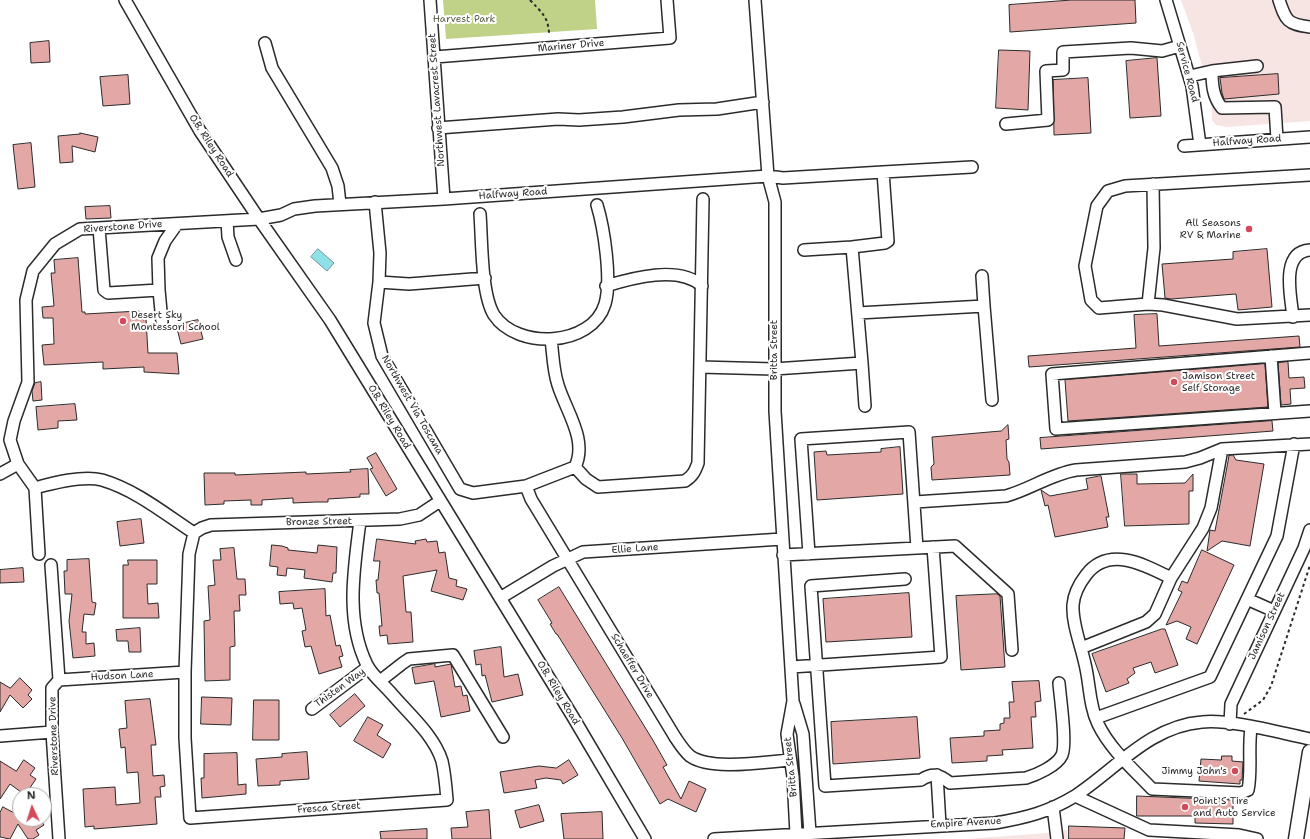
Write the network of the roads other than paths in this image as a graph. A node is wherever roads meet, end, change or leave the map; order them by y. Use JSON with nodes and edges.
{"nodes":[{"id":1,"x":124,"y":0,"type":"edge"},
{"id":2,"x":430,"y":0,"type":"edge"},
{"id":3,"x":667,"y":0,"type":"edge"},
{"id":4,"x":755,"y":0,"type":"edge"},
{"id":5,"x":1166,"y":0,"type":"edge"},
{"id":6,"x":1279,"y":0,"type":"edge"},
{"id":7,"x":1310,"y":27,"type":"edge"},
{"id":8,"x":265,"y":43,"type":"dead end"},
{"id":9,"x":1180,"y":46,"type":"junction"},
{"id":10,"x":435,"y":57,"type":"junction"},
{"id":11,"x":1257,"y":66,"type":"dead end"},
{"id":12,"x":1212,"y":71,"type":"junction"},
{"id":13,"x":1190,"y":76,"type":"junction"},
{"id":14,"x":763,"y":102,"type":"junction"},
{"id":15,"x":1006,"y":124,"type":"dead end"},
{"id":16,"x":438,"y":128,"type":"junction"},
{"id":17,"x":1310,"y":137,"type":"edge"},
{"id":18,"x":1277,"y":139,"type":"junction"},
{"id":19,"x":1200,"y":145,"type":"junction"},
{"id":20,"x":1184,"y":146,"type":"dead end"},
{"id":21,"x":972,"y":167,"type":"dead end"},
{"id":22,"x":883,"y":172,"type":"junction"},
{"id":23,"x":1310,"y":175,"type":"edge"},
{"id":24,"x":768,"y":176,"type":"junction"},
{"id":25,"x":1153,"y":184,"type":"junction"},
{"id":26,"x":444,"y":199,"type":"junction"},
{"id":27,"x":703,"y":199,"type":"dead end"},
{"id":28,"x":375,"y":202,"type":"junction"},
{"id":29,"x":340,"y":204,"type":"junction"},
{"id":30,"x":597,"y":205,"type":"dead end"},
{"id":31,"x":480,"y":214,"type":"dead end"},
{"id":32,"x":259,"y":219,"type":"junction"},
{"id":33,"x":227,"y":221,"type":"junction"},
{"id":34,"x":177,"y":224,"type":"junction"},
{"id":35,"x":99,"y":228,"type":"junction"},
{"id":36,"x":852,"y":247,"type":"junction"},
{"id":37,"x":804,"y":250,"type":"dead end"},
{"id":38,"x":1310,"y":250,"type":"edge"},
{"id":39,"x":236,"y":260,"type":"dead end"},
{"id":40,"x":982,"y":276,"type":"dead end"},
{"id":41,"x":484,"y":278,"type":"junction"},
{"id":42,"x":379,"y":282,"type":"junction"},
{"id":43,"x":606,"y":286,"type":"junction"},
{"id":44,"x":702,"y":286,"type":"junction"},
{"id":45,"x":159,"y":290,"type":"junction"},
{"id":46,"x":1148,"y":304,"type":"junction"},
{"id":47,"x":984,"y":306,"type":"junction"},
{"id":48,"x":858,"y":313,"type":"junction"},
{"id":49,"x":1310,"y":315,"type":"edge"},
{"id":50,"x":1292,"y":317,"type":"junction"},
{"id":51,"x":162,"y":322,"type":"dead end"},
{"id":52,"x":551,"y":339,"type":"junction"},
{"id":53,"x":1310,"y":353,"type":"edge"},
{"id":54,"x":1271,"y":356,"type":"junction"},
{"id":55,"x":862,"y":363,"type":"junction"},
{"id":56,"x":700,"y":367,"type":"junction"},
{"id":57,"x":774,"y":369,"type":"junction"},
{"id":58,"x":992,"y":400,"type":"dead end"},
{"id":59,"x":865,"y":406,"type":"dead end"},
{"id":60,"x":1310,"y":410,"type":"edge"},
{"id":61,"x":1276,"y":413,"type":"junction"},
{"id":62,"x":1294,"y":444,"type":"junction"},
{"id":63,"x":1310,"y":444,"type":"edge"},
{"id":64,"x":1222,"y":449,"type":"junction"},
{"id":65,"x":18,"y":464,"type":"junction"},
{"id":66,"x":575,"y":467,"type":"junction"},
{"id":67,"x":0,"y":474,"type":"edge"},
{"id":68,"x":526,"y":486,"type":"junction"},
{"id":69,"x":35,"y":488,"type":"junction"},
{"id":70,"x":440,"y":501,"type":"junction"},
{"id":71,"x":915,"y":502,"type":"junction"},
{"id":72,"x":360,"y":521,"type":"junction"},
{"id":73,"x":1310,"y":530,"type":"edge"},
{"id":74,"x":194,"y":533,"type":"junction"},
{"id":75,"x":782,"y":539,"type":"junction"},
{"id":76,"x":933,"y":547,"type":"junction"},
{"id":77,"x":917,"y":548,"type":"junction"},
{"id":78,"x":39,"y":554,"type":"dead end"},
{"id":79,"x":809,"y":554,"type":"junction"},
{"id":80,"x":783,"y":555,"type":"junction"},
{"id":81,"x":567,"y":560,"type":"junction"},
{"id":82,"x":51,"y":565,"type":"dead end"},
{"id":83,"x":905,"y":578,"type":"dead end"},
{"id":84,"x":1171,"y":578,"type":"junction"},
{"id":85,"x":500,"y":598,"type":"junction"},
{"id":86,"x":1247,"y":599,"type":"junction"},
{"id":87,"x":1274,"y":611,"type":"junction"},
{"id":88,"x":1081,"y":648,"type":"junction"},
{"id":89,"x":1012,"y":650,"type":"dead end"},
{"id":90,"x":816,"y":666,"type":"junction"},
{"id":91,"x":368,"y":667,"type":"junction"},
{"id":92,"x":791,"y":667,"type":"junction"},
{"id":93,"x":185,"y":672,"type":"junction"},
{"id":94,"x":59,"y":680,"type":"junction"},
{"id":95,"x":380,"y":681,"type":"junction"},
{"id":96,"x":1059,"y":682,"type":"dead end"},
{"id":97,"x":793,"y":701,"type":"junction"},
{"id":98,"x":312,"y":708,"type":"dead end"},
{"id":99,"x":1096,"y":718,"type":"junction"},
{"id":100,"x":1230,"y":724,"type":"junction"},
{"id":101,"x":1251,"y":728,"type":"junction"},
{"id":102,"x":52,"y":732,"type":"junction"},
{"id":103,"x":0,"y":736,"type":"edge"},
{"id":104,"x":503,"y":738,"type":"dead end"},
{"id":105,"x":1310,"y":739,"type":"edge"},
{"id":106,"x":1310,"y":752,"type":"edge"},
{"id":107,"x":1123,"y":759,"type":"junction"},
{"id":108,"x":790,"y":760,"type":"junction"},
{"id":109,"x":936,"y":775,"type":"junction"},
{"id":110,"x":1075,"y":796,"type":"junction"},
{"id":111,"x":1053,"y":807,"type":"junction"},
{"id":112,"x":940,"y":825,"type":"junction"},
{"id":113,"x":810,"y":833,"type":"junction"},
{"id":114,"x":796,"y":834,"type":"junction"},
{"id":115,"x":59,"y":839,"type":"edge"},
{"id":116,"x":645,"y":839,"type":"edge"},
{"id":117,"x":714,"y":839,"type":"edge"},
{"id":118,"x":1057,"y":839,"type":"edge"},
{"id":119,"x":1257,"y":839,"type":"edge"},
{"id":120,"x":1296,"y":839,"type":"edge"}],
"edges":[{"from":1,"to":32,"type":"street","name":"O.B. Riley Road"},
{"from":2,"to":10,"type":"street","name":"Northwest Lavacrest Street"},
{"from":3,"to":10,"type":"street","name":"Mariner Drive"},
{"from":4,"to":14,"type":"street","name":"Britta Street"},
{"from":5,"to":9,"type":"street","name":"Service Road"},
{"from":6,"to":7,"type":"street"},
{"from":8,"to":29,"type":"street"},
{"from":9,"to":13,"type":"street","name":"Service Road"},
{"from":9,"to":15,"type":"street"},
{"from":10,"to":16,"type":"street","name":"Northwest Lavacrest Street"},
{"from":11,"to":12,"type":"street"},
{"from":12,"to":13,"type":"street"},
{"from":12,"to":18,"type":"street"},
{"from":13,"to":19,"type":"street","name":"Service Road"},
{"from":14,"to":16,"type":"street"},
{"from":14,"to":24,"type":"street","name":"Britta Street"},
{"from":16,"to":26,"type":"street","name":"Northwest Lavacrest Street"},
{"from":17,"to":18,"type":"street","name":"Halfway Road"},
{"from":18,"to":19,"type":"street","name":"Halfway Road"},
{"from":19,"to":20,"type":"street","name":"Halfway Road"},
{"from":21,"to":22,"type":"street","name":"Halfway Road"},
{"from":22,"to":24,"type":"street","name":"Halfway Road"},
{"from":22,"to":36,"type":"street"},
{"from":23,"to":25,"type":"street"},
{"from":24,"to":26,"type":"street","name":"Halfway Road"},
{"from":24,"to":57,"type":"street","name":"Britta Street"},
{"from":25,"to":46,"type":"street"},
{"from":25,"to":46,"type":"street"},
{"from":26,"to":28,"type":"street","name":"Halfway Road"},
{"from":27,"to":44,"type":"street"},
{"from":28,"to":29,"type":"street","name":"Halfway Road"},
{"from":28,"to":42,"type":"street","name":"Northwest Via Toscana"},
{"from":29,"to":32,"type":"street","name":"Halfway Road"},
{"from":30,"to":43,"type":"street"},
{"from":31,"to":41,"type":"street"},
{"from":32,"to":33,"type":"street","name":"Riverstone Drive"},
{"from":32,"to":70,"type":"street","name":"O.B. Riley Road"},
{"from":33,"to":34,"type":"street","name":"Riverstone Drive"},
{"from":33,"to":39,"type":"street"},
{"from":34,"to":35,"type":"street","name":"Riverstone Drive"},
{"from":34,"to":45,"type":"street"},
{"from":35,"to":45,"type":"street"},
{"from":35,"to":65,"type":"street","name":"Riverstone Drive"},
{"from":36,"to":37,"type":"street"},
{"from":36,"to":48,"type":"street"},
{"from":38,"to":50,"type":"street"},
{"from":40,"to":47,"type":"street"},
{"from":41,"to":42,"type":"street"},
{"from":41,"to":52,"type":"street"},
{"from":42,"to":68,"type":"street","name":"Northwest Via Toscana"},
{"from":43,"to":44,"type":"street"},
{"from":43,"to":52,"type":"street"},
{"from":44,"to":56,"type":"street"},
{"from":45,"to":51,"type":"street"},
{"from":46,"to":50,"type":"street"},
{"from":47,"to":48,"type":"street"},
{"from":47,"to":58,"type":"street"},
{"from":48,"to":55,"type":"street"},
{"from":49,"to":50,"type":"street"},
{"from":52,"to":66,"type":"street"},
{"from":53,"to":54,"type":"street"},
{"from":54,"to":61,"type":"street"},
{"from":54,"to":61,"type":"street"},
{"from":55,"to":57,"type":"street"},
{"from":55,"to":59,"type":"street"},
{"from":56,"to":57,"type":"street"},
{"from":56,"to":66,"type":"street"},
{"from":57,"to":75,"type":"street","name":"Britta Street"},
{"from":60,"to":61,"type":"street"},
{"from":62,"to":63,"type":"street"},
{"from":62,"to":64,"type":"street"},
{"from":62,"to":86,"type":"street"},
{"from":64,"to":71,"type":"street"},
{"from":64,"to":84,"type":"street"},
{"from":65,"to":67,"type":"street"},
{"from":65,"to":69,"type":"street","name":"Riverstone Drive"},
{"from":66,"to":68,"type":"street","name":"Northwest Via Toscana"},
{"from":68,"to":81,"type":"street","name":"Schaeffer Drive"},
{"from":69,"to":74,"type":"street"},
{"from":69,"to":78,"type":"street"},
{"from":70,"to":72,"type":"street","name":"Bronze Street"},
{"from":70,"to":85,"type":"street","name":"O.B. Riley Road"},
{"from":71,"to":77,"type":"street"},
{"from":71,"to":79,"type":"street"},
{"from":72,"to":74,"type":"street","name":"Bronze Street"},
{"from":72,"to":91,"type":"street","name":"Fresca Street"},
{"from":73,"to":87,"type":"street","name":"Jamison Street"},
{"from":74,"to":93,"type":"street","name":"Fresca Street"},
{"from":75,"to":80,"type":"street","name":"Britta Street"},
{"from":75,"to":81,"type":"street","name":"Ellie Lane"},
{"from":76,"to":77,"type":"street"},
{"from":76,"to":89,"type":"street"},
{"from":76,"to":90,"type":"street"},
{"from":77,"to":79,"type":"street"},
{"from":79,"to":80,"type":"street"},
{"from":80,"to":92,"type":"street","name":"Britta Street"},
{"from":81,"to":85,"type":"street","name":"Ellie Lane"},
{"from":81,"to":108,"type":"street","name":"Schaeffer Drive"},
{"from":82,"to":94,"type":"street","name":"Riverstone Drive"},
{"from":83,"to":90,"type":"street"},
{"from":84,"to":88,"type":"street"},
{"from":84,"to":88,"type":"street"},
{"from":85,"to":116,"type":"street","name":"O.B. Riley Road"},
{"from":86,"to":87,"type":"street"},
{"from":86,"to":99,"type":"street"},
{"from":87,"to":100,"type":"street","name":"Jamison Street"},
{"from":88,"to":99,"type":"street"},
{"from":90,"to":92,"type":"street"},
{"from":90,"to":109,"type":"street"},
{"from":91,"to":95,"type":"street","name":"Fresca Street"},
{"from":91,"to":98,"type":"street","name":"Thisten Way"},
{"from":92,"to":97,"type":"street","name":"Britta Street"},
{"from":93,"to":94,"type":"street","name":"Hudson Lane"},
{"from":93,"to":95,"type":"street","name":"Fresca Street"},
{"from":94,"to":102,"type":"street","name":"Riverstone Drive"},
{"from":95,"to":104,"type":"street"},
{"from":96,"to":109,"type":"street"},
{"from":97,"to":108,"type":"street","name":"Britta Street"},
{"from":97,"to":113,"type":"street","name":"Britta Street"},
{"from":99,"to":107,"type":"street"},
{"from":100,"to":101,"type":"street","name":"Empire Avenue"},
{"from":100,"to":107,"type":"street","name":"Empire Avenue"},
{"from":101,"to":105,"type":"street","name":"Empire Avenue"},
{"from":101,"to":107,"type":"street"},
{"from":102,"to":103,"type":"street"},
{"from":102,"to":115,"type":"street","name":"Riverstone Drive"},
{"from":106,"to":120,"type":"main road"},
{"from":107,"to":110,"type":"street","name":"Empire Avenue"},
{"from":108,"to":114,"type":"street","name":"Britta Street"},
{"from":109,"to":112,"type":"street"},
{"from":110,"to":111,"type":"street","name":"Empire Avenue"},
{"from":110,"to":119,"type":"street"},
{"from":111,"to":112,"type":"street","name":"Empire Avenue"},
{"from":111,"to":118,"type":"street"},
{"from":112,"to":113,"type":"street","name":"Empire Avenue"},
{"from":113,"to":114,"type":"street","name":"Empire Avenue"},
{"from":114,"to":117,"type":"street","name":"Empire Avenue"}]}
